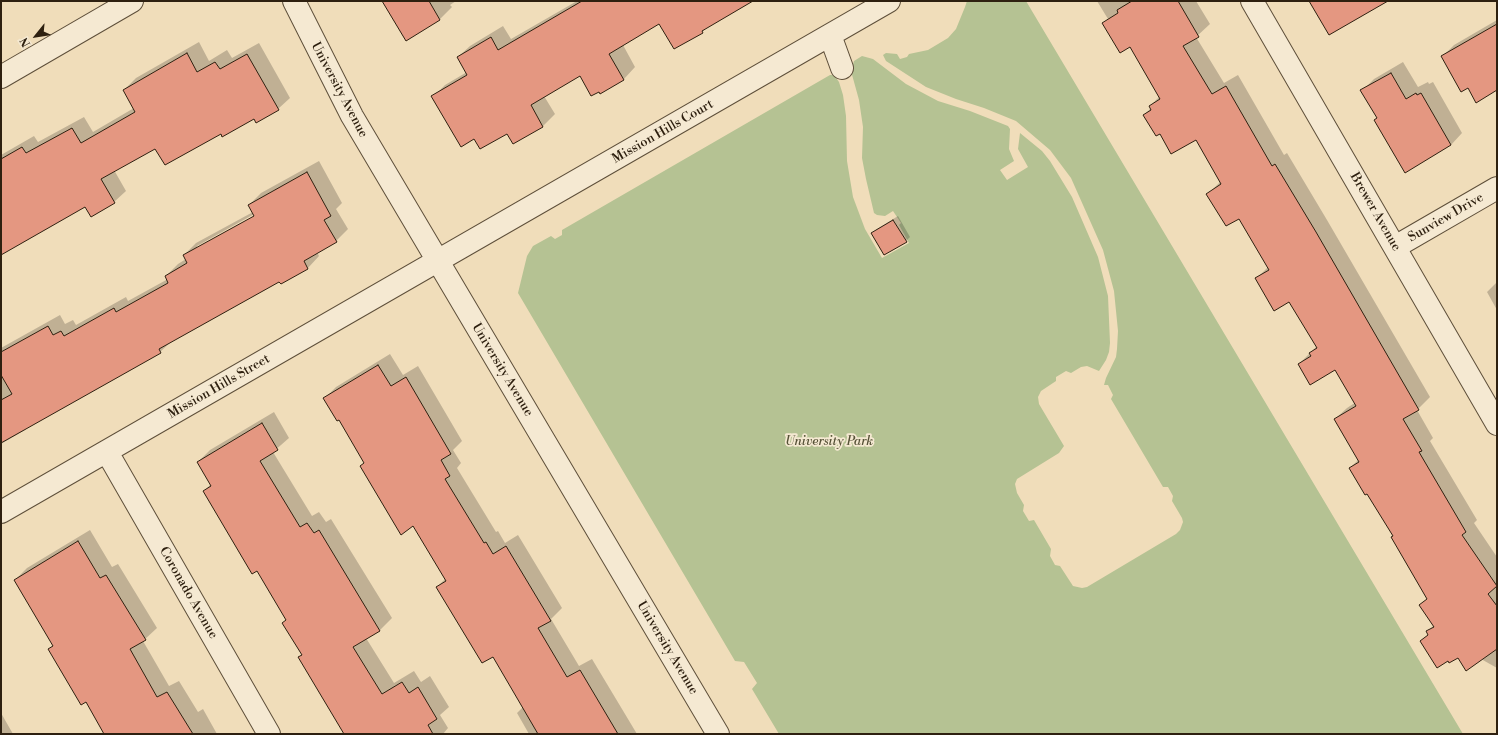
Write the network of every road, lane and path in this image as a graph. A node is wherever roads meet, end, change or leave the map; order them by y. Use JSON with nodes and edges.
{"nodes":[{"id":1,"x":132,"y":1,"type":"edge"},
{"id":2,"x":294,"y":1,"type":"edge"},
{"id":3,"x":889,"y":1,"type":"edge"},
{"id":4,"x":1252,"y":1,"type":"edge"},
{"id":5,"x":830,"y":35,"type":"junction"},
{"id":6,"x":842,"y":68,"type":"dead end"},
{"id":7,"x":1,"y":77,"type":"edge"},
{"id":8,"x":1497,"y":188,"type":"edge"},
{"id":9,"x":1395,"y":247,"type":"junction"},
{"id":10,"x":437,"y":261,"type":"junction"},
{"id":11,"x":1497,"y":424,"type":"edge"},
{"id":12,"x":107,"y":452,"type":"junction"},
{"id":13,"x":1,"y":512,"type":"edge"},
{"id":14,"x":269,"y":734,"type":"edge"},
{"id":15,"x":718,"y":734,"type":"edge"}],
"edges":[{"from":1,"to":7,"type":"street"},
{"from":2,"to":10,"type":"street","name":"University Avenue"},
{"from":3,"to":5,"type":"street","name":"Mission Hills Court"},
{"from":4,"to":9,"type":"street","name":"Brewer Avenue"},
{"from":5,"to":6,"type":"street"},
{"from":5,"to":10,"type":"street","name":"Mission Hills Court"},
{"from":8,"to":9,"type":"street","name":"Sunview Drive"},
{"from":9,"to":11,"type":"street","name":"Brewer Avenue"},
{"from":10,"to":12,"type":"street","name":"Mission Hills Street"},
{"from":10,"to":15,"type":"street","name":"University Avenue"},
{"from":12,"to":13,"type":"street","name":"Mission Hills Street"},
{"from":12,"to":14,"type":"street","name":"Coronado Avenue"}]}
